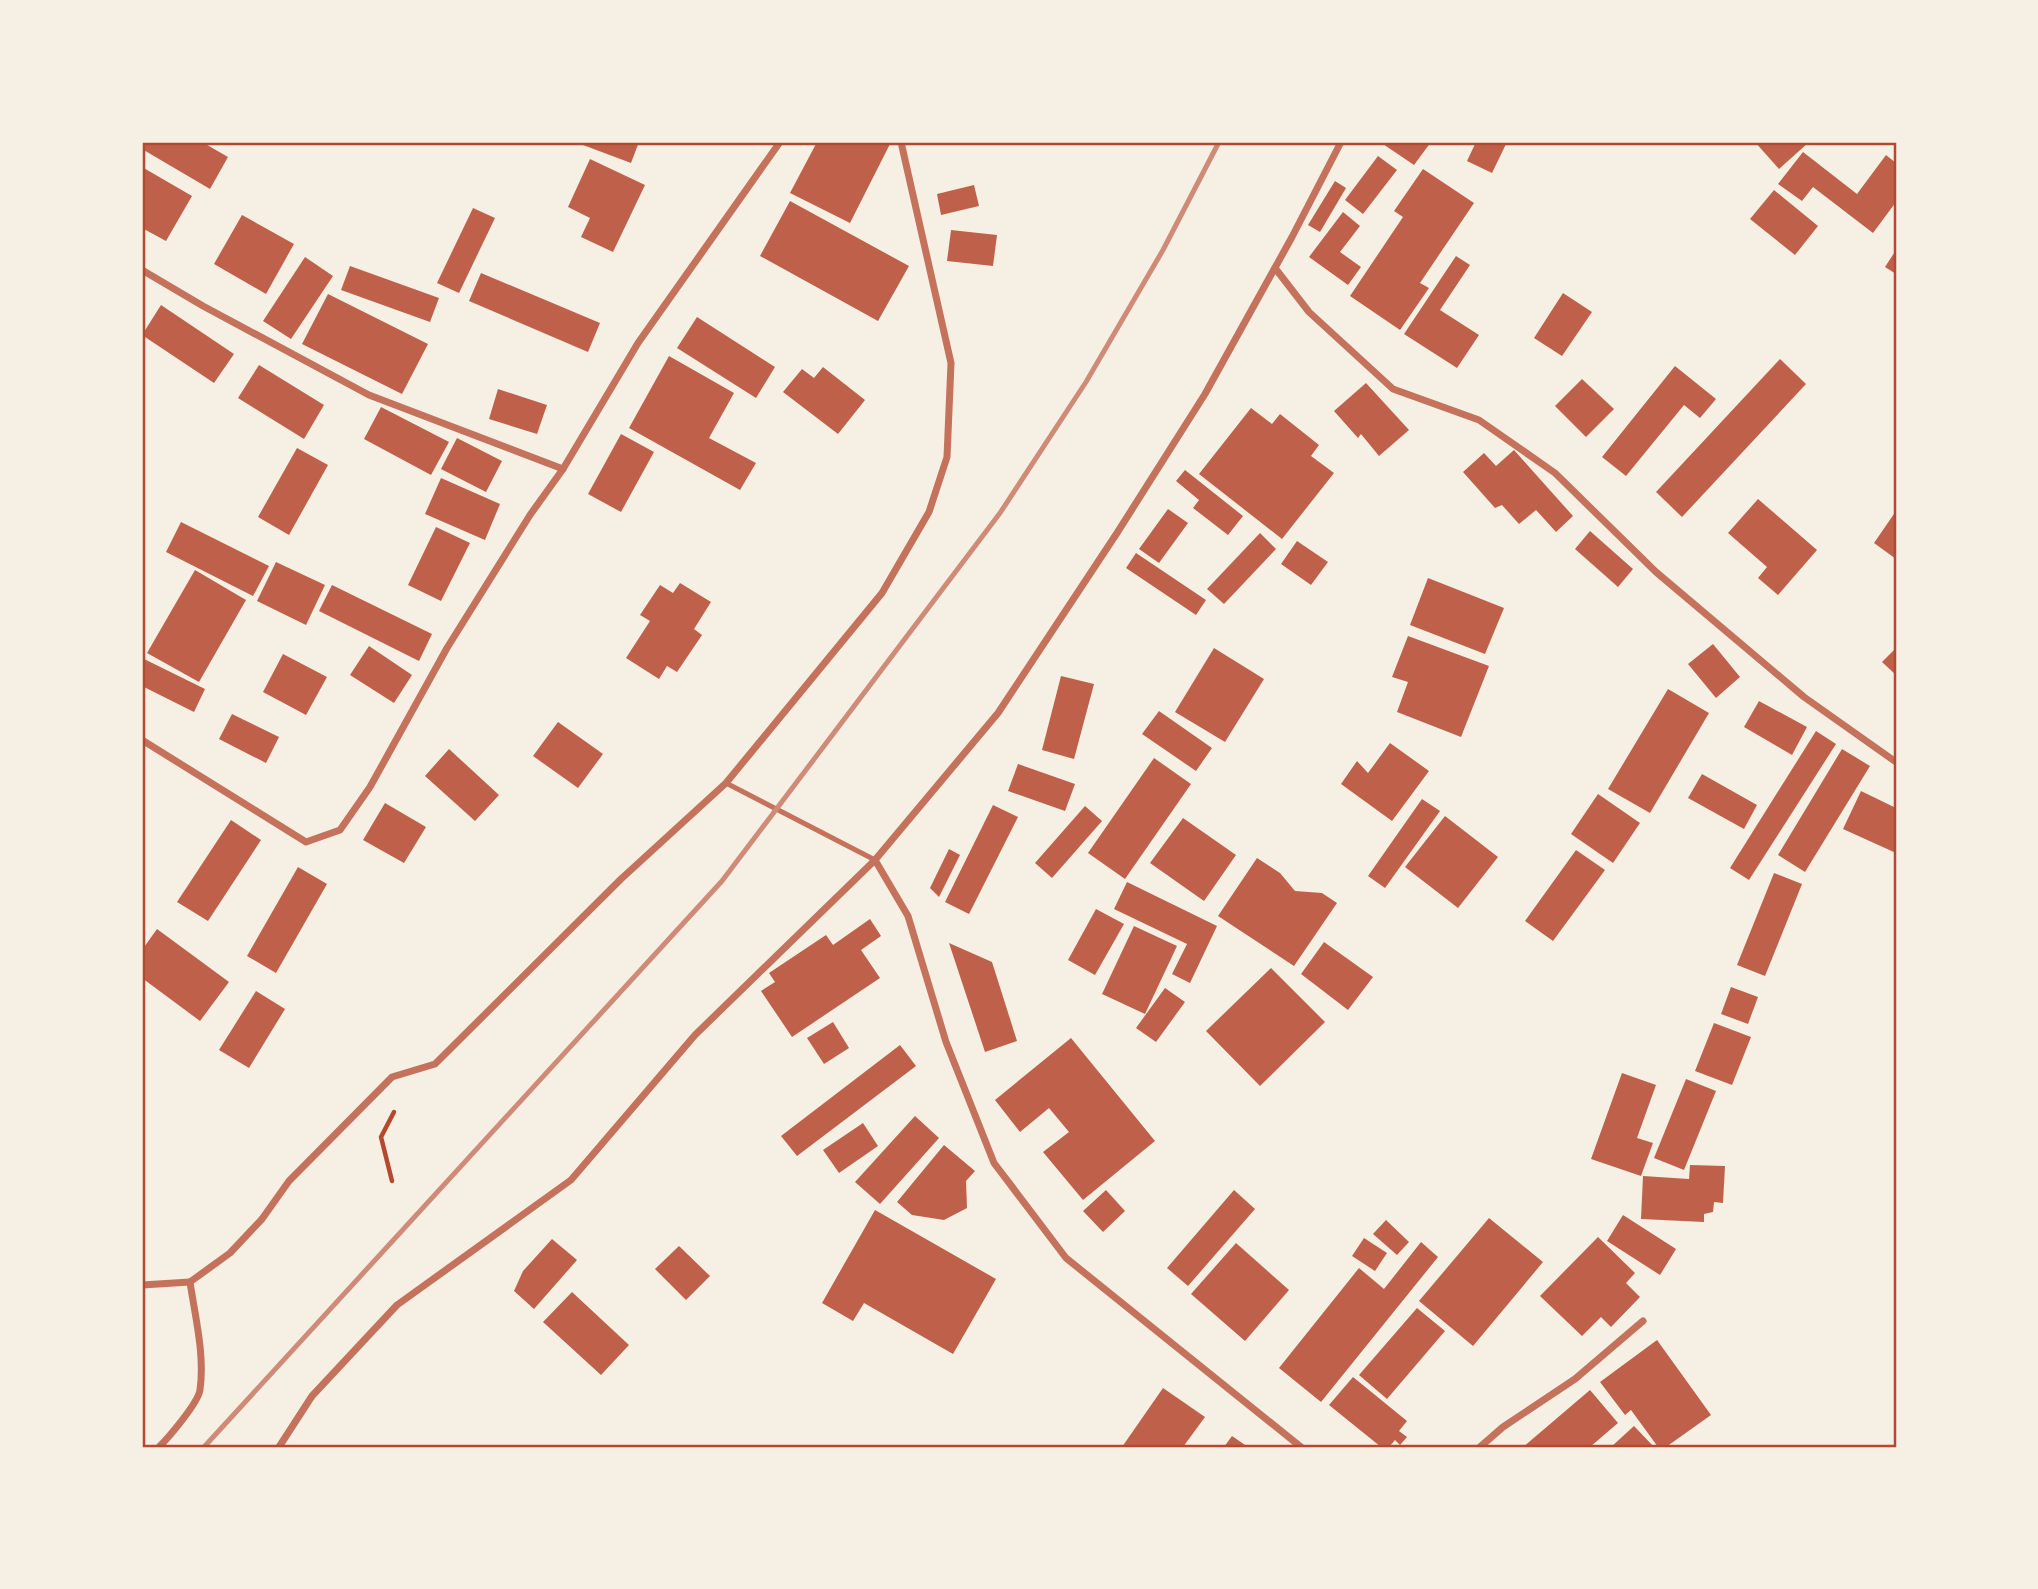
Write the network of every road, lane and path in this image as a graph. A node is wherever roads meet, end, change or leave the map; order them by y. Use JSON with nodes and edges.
{"nodes":[{"id":1,"x":780,"y":142,"type":"edge"},
{"id":2,"x":901,"y":142,"type":"edge"},
{"id":3,"x":1341,"y":142,"type":"edge"},
{"id":4,"x":1275,"y":268,"type":"junction"},
{"id":5,"x":142,"y":270,"type":"edge"},
{"id":6,"x":562,"y":469,"type":"junction"},
{"id":7,"x":142,"y":740,"type":"edge"},
{"id":8,"x":1896,"y":762,"type":"edge"},
{"id":9,"x":726,"y":783,"type":"junction"},
{"id":10,"x":875,"y":860,"type":"junction"},
{"id":11,"x":392,"y":1077,"type":"junction"},
{"id":12,"x":392,"y":1181,"type":"dead end"},
{"id":13,"x":190,"y":1282,"type":"junction"},
{"id":14,"x":142,"y":1285,"type":"edge"},
{"id":15,"x":1643,"y":1321,"type":"dead end"},
{"id":16,"x":159,"y":1447,"type":"edge"},
{"id":17,"x":279,"y":1447,"type":"edge"},
{"id":18,"x":1301,"y":1447,"type":"edge"},
{"id":19,"x":1480,"y":1447,"type":"edge"}],
"edges":[{"from":1,"to":6,"type":"street"},
{"from":2,"to":9,"type":"street"},
{"from":3,"to":4,"type":"street"},
{"from":4,"to":8,"type":"street"},
{"from":4,"to":10,"type":"street"},
{"from":5,"to":6,"type":"street"},
{"from":6,"to":7,"type":"street"},
{"from":9,"to":10,"type":"lane"},
{"from":9,"to":11,"type":"street"},
{"from":10,"to":17,"type":"street"},
{"from":10,"to":18,"type":"street"},
{"from":11,"to":12,"type":"path"},
{"from":11,"to":13,"type":"street"},
{"from":13,"to":14,"type":"street"},
{"from":13,"to":16,"type":"street"},
{"from":15,"to":19,"type":"street"}]}
